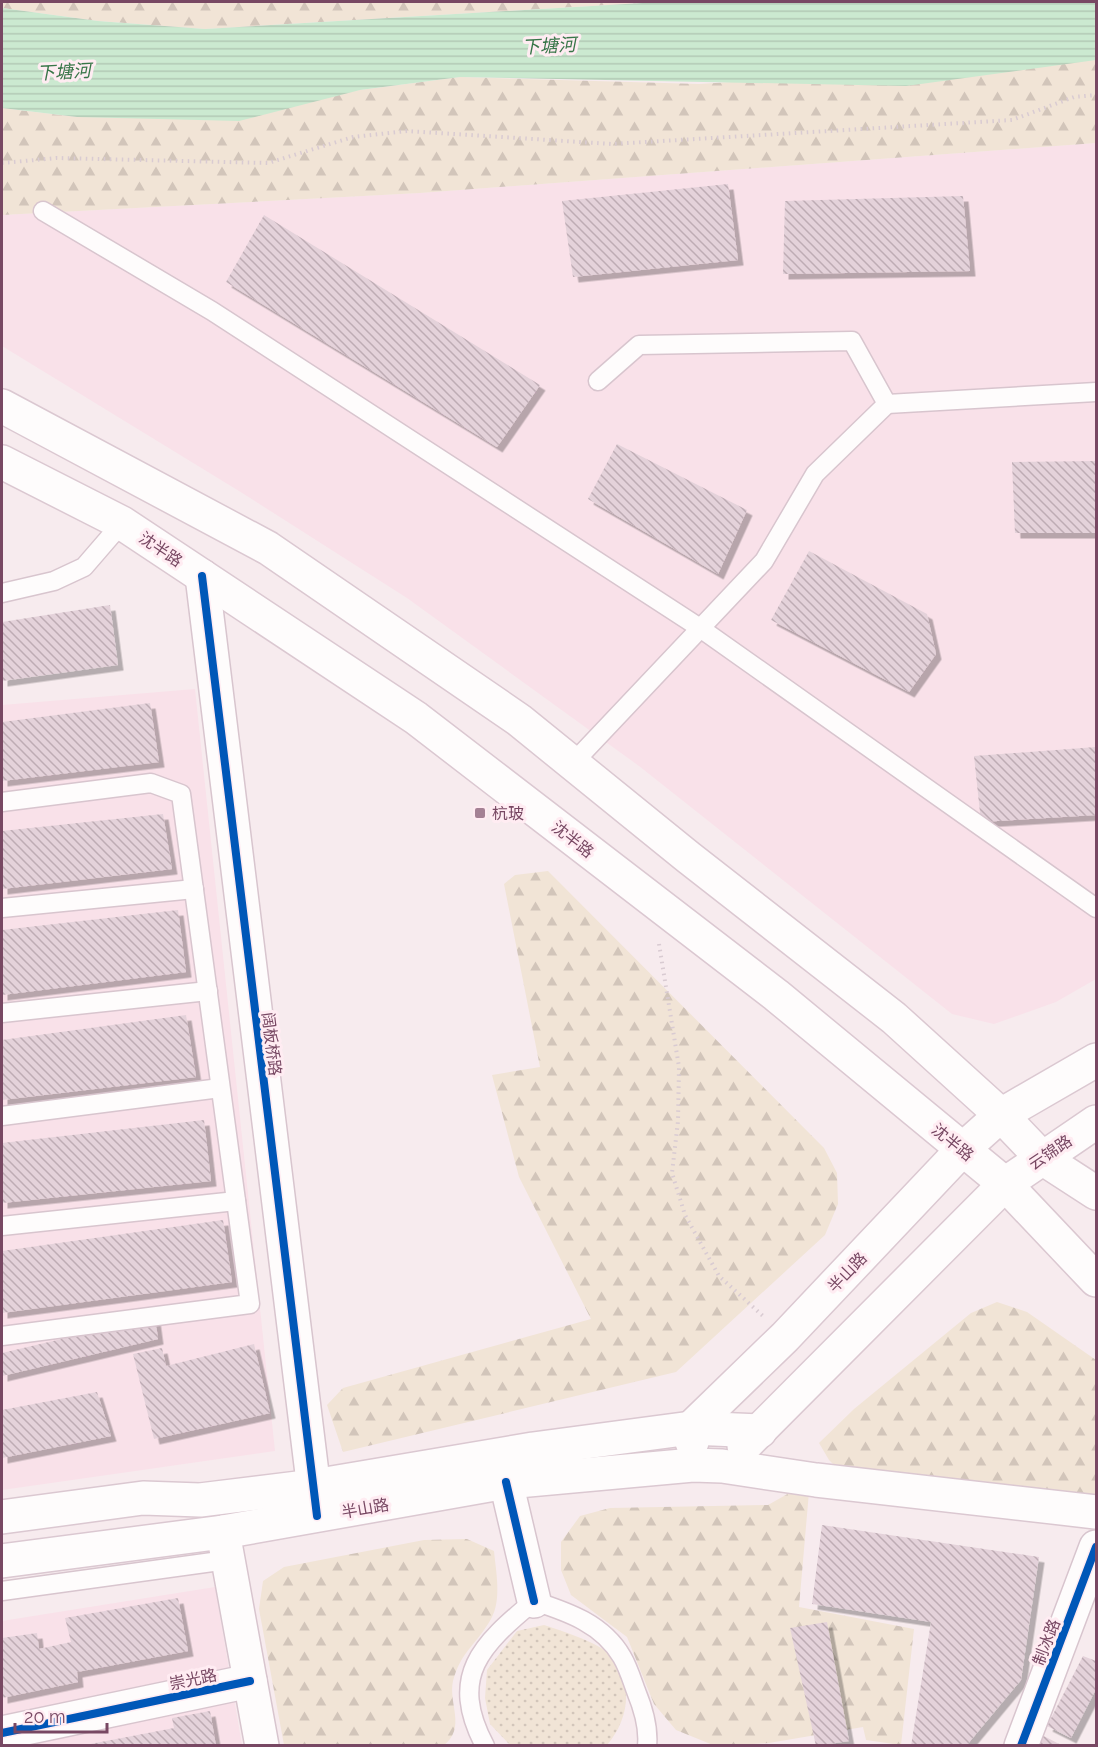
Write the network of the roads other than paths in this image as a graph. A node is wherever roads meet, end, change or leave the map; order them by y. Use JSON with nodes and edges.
{"nodes":[{"id":1,"x":43,"y":211,"type":"dead end"},
{"id":2,"x":598,"y":381,"type":"dead end"},
{"id":3,"x":1096,"y":392,"type":"edge"},
{"id":4,"x":887,"y":404,"type":"junction"},
{"id":5,"x":2,"y":406,"type":"edge"},
{"id":6,"x":2,"y":462,"type":"edge"},
{"id":7,"x":122,"y":523,"type":"junction"},
{"id":8,"x":202,"y":576,"type":"junction"},
{"id":9,"x":2,"y":593,"type":"edge"},
{"id":10,"x":700,"y":628,"type":"junction"},
{"id":11,"x":573,"y":763,"type":"junction"},
{"id":12,"x":2,"y":802,"type":"edge"},
{"id":13,"x":194,"y":890,"type":"junction"},
{"id":14,"x":2,"y":908,"type":"edge"},
{"id":15,"x":1096,"y":908,"type":"edge"},
{"id":16,"x":207,"y":991,"type":"junction"},
{"id":17,"x":2,"y":1013,"type":"edge"},
{"id":18,"x":1096,"y":1060,"type":"edge"},
{"id":19,"x":220,"y":1088,"type":"junction"},
{"id":20,"x":1001,"y":1115,"type":"junction"},
{"id":21,"x":2,"y":1116,"type":"edge"},
{"id":22,"x":1096,"y":1122,"type":"edge"},
{"id":23,"x":962,"y":1150,"type":"junction"},
{"id":24,"x":1042,"y":1158,"type":"junction"},
{"id":25,"x":1005,"y":1184,"type":"junction"},
{"id":26,"x":1096,"y":1193,"type":"edge"},
{"id":27,"x":236,"y":1201,"type":"junction"},
{"id":28,"x":2,"y":1226,"type":"edge"},
{"id":29,"x":1096,"y":1280,"type":"edge"},
{"id":30,"x":2,"y":1336,"type":"edge"},
{"id":31,"x":691,"y":1428,"type":"junction"},
{"id":32,"x":760,"y":1431,"type":"junction"},
{"id":33,"x":708,"y":1465,"type":"junction"},
{"id":34,"x":506,"y":1482,"type":"junction"},
{"id":35,"x":315,"y":1501,"type":"junction"},
{"id":36,"x":1096,"y":1512,"type":"edge"},
{"id":37,"x":2,"y":1517,"type":"edge"},
{"id":38,"x":225,"y":1546,"type":"junction"},
{"id":39,"x":1096,"y":1547,"type":"edge"},
{"id":40,"x":2,"y":1561,"type":"edge"},
{"id":41,"x":2,"y":1591,"type":"edge"},
{"id":42,"x":534,"y":1601,"type":"junction"},
{"id":43,"x":250,"y":1680,"type":"junction"},
{"id":44,"x":2,"y":1732,"type":"edge"},
{"id":45,"x":35,"y":1736,"type":"edge"},
{"id":46,"x":478,"y":1743,"type":"edge"},
{"id":47,"x":262,"y":1746,"type":"edge"},
{"id":48,"x":647,"y":1746,"type":"edge"},
{"id":49,"x":1021,"y":1746,"type":"edge"}],
"edges":[{"from":1,"to":10,"type":"lane"},
{"from":2,"to":4,"type":"lane"},
{"from":3,"to":4,"type":"lane"},
{"from":4,"to":10,"type":"lane"},
{"from":5,"to":11,"type":"main road"},
{"from":6,"to":7,"type":"main road","name":"沈半路"},
{"from":7,"to":8,"type":"main road","name":"沈半路"},
{"from":7,"to":9,"type":"lane"},
{"from":8,"to":23,"type":"main road","name":"沈半路"},
{"from":8,"to":35,"type":"main road","name":"阔板桥路"},
{"from":10,"to":11,"type":"lane"},
{"from":10,"to":15,"type":"lane"},
{"from":11,"to":20,"type":"main road"},
{"from":12,"to":13,"type":"lane"},
{"from":13,"to":14,"type":"lane"},
{"from":13,"to":16,"type":"lane"},
{"from":16,"to":17,"type":"lane"},
{"from":16,"to":19,"type":"lane"},
{"from":18,"to":20,"type":"main road"},
{"from":19,"to":21,"type":"lane"},
{"from":19,"to":27,"type":"lane"},
{"from":20,"to":23,"type":"main road","name":"半山路"},
{"from":20,"to":24,"type":"main road"},
{"from":22,"to":24,"type":"main road","name":"云锦路"},
{"from":23,"to":25,"type":"main road","name":"沈半路"},
{"from":23,"to":31,"type":"main road","name":"半山路"},
{"from":24,"to":25,"type":"main road","name":"云锦路"},
{"from":24,"to":26,"type":"main road"},
{"from":25,"to":29,"type":"main road","name":"沈半路"},
{"from":25,"to":32,"type":"main road"},
{"from":27,"to":28,"type":"lane"},
{"from":27,"to":30,"type":"lane"},
{"from":31,"to":32,"type":"main road","name":"半山路"},
{"from":31,"to":33,"type":"main road"},
{"from":31,"to":35,"type":"main road","name":"半山路"},
{"from":32,"to":33,"type":"main road"},
{"from":33,"to":34,"type":"main road","name":"半山路"},
{"from":33,"to":36,"type":"main road","name":"半山路"},
{"from":34,"to":35,"type":"main road","name":"半山路"},
{"from":34,"to":42,"type":"main road"},
{"from":35,"to":37,"type":"main road","name":"半山路"},
{"from":35,"to":38,"type":"main road","name":"半山路"},
{"from":38,"to":40,"type":"main road","name":"半山路"},
{"from":38,"to":41,"type":"lane"},
{"from":38,"to":43,"type":"main road"},
{"from":39,"to":49,"type":"main road","name":"制冰路"},
{"from":42,"to":46,"type":"lane"},
{"from":42,"to":48,"type":"lane"},
{"from":43,"to":45,"type":"main road","name":"崇光路"},
{"from":43,"to":47,"type":"main road"},
{"from":44,"to":45,"type":"main road","name":"崇光路"}]}
